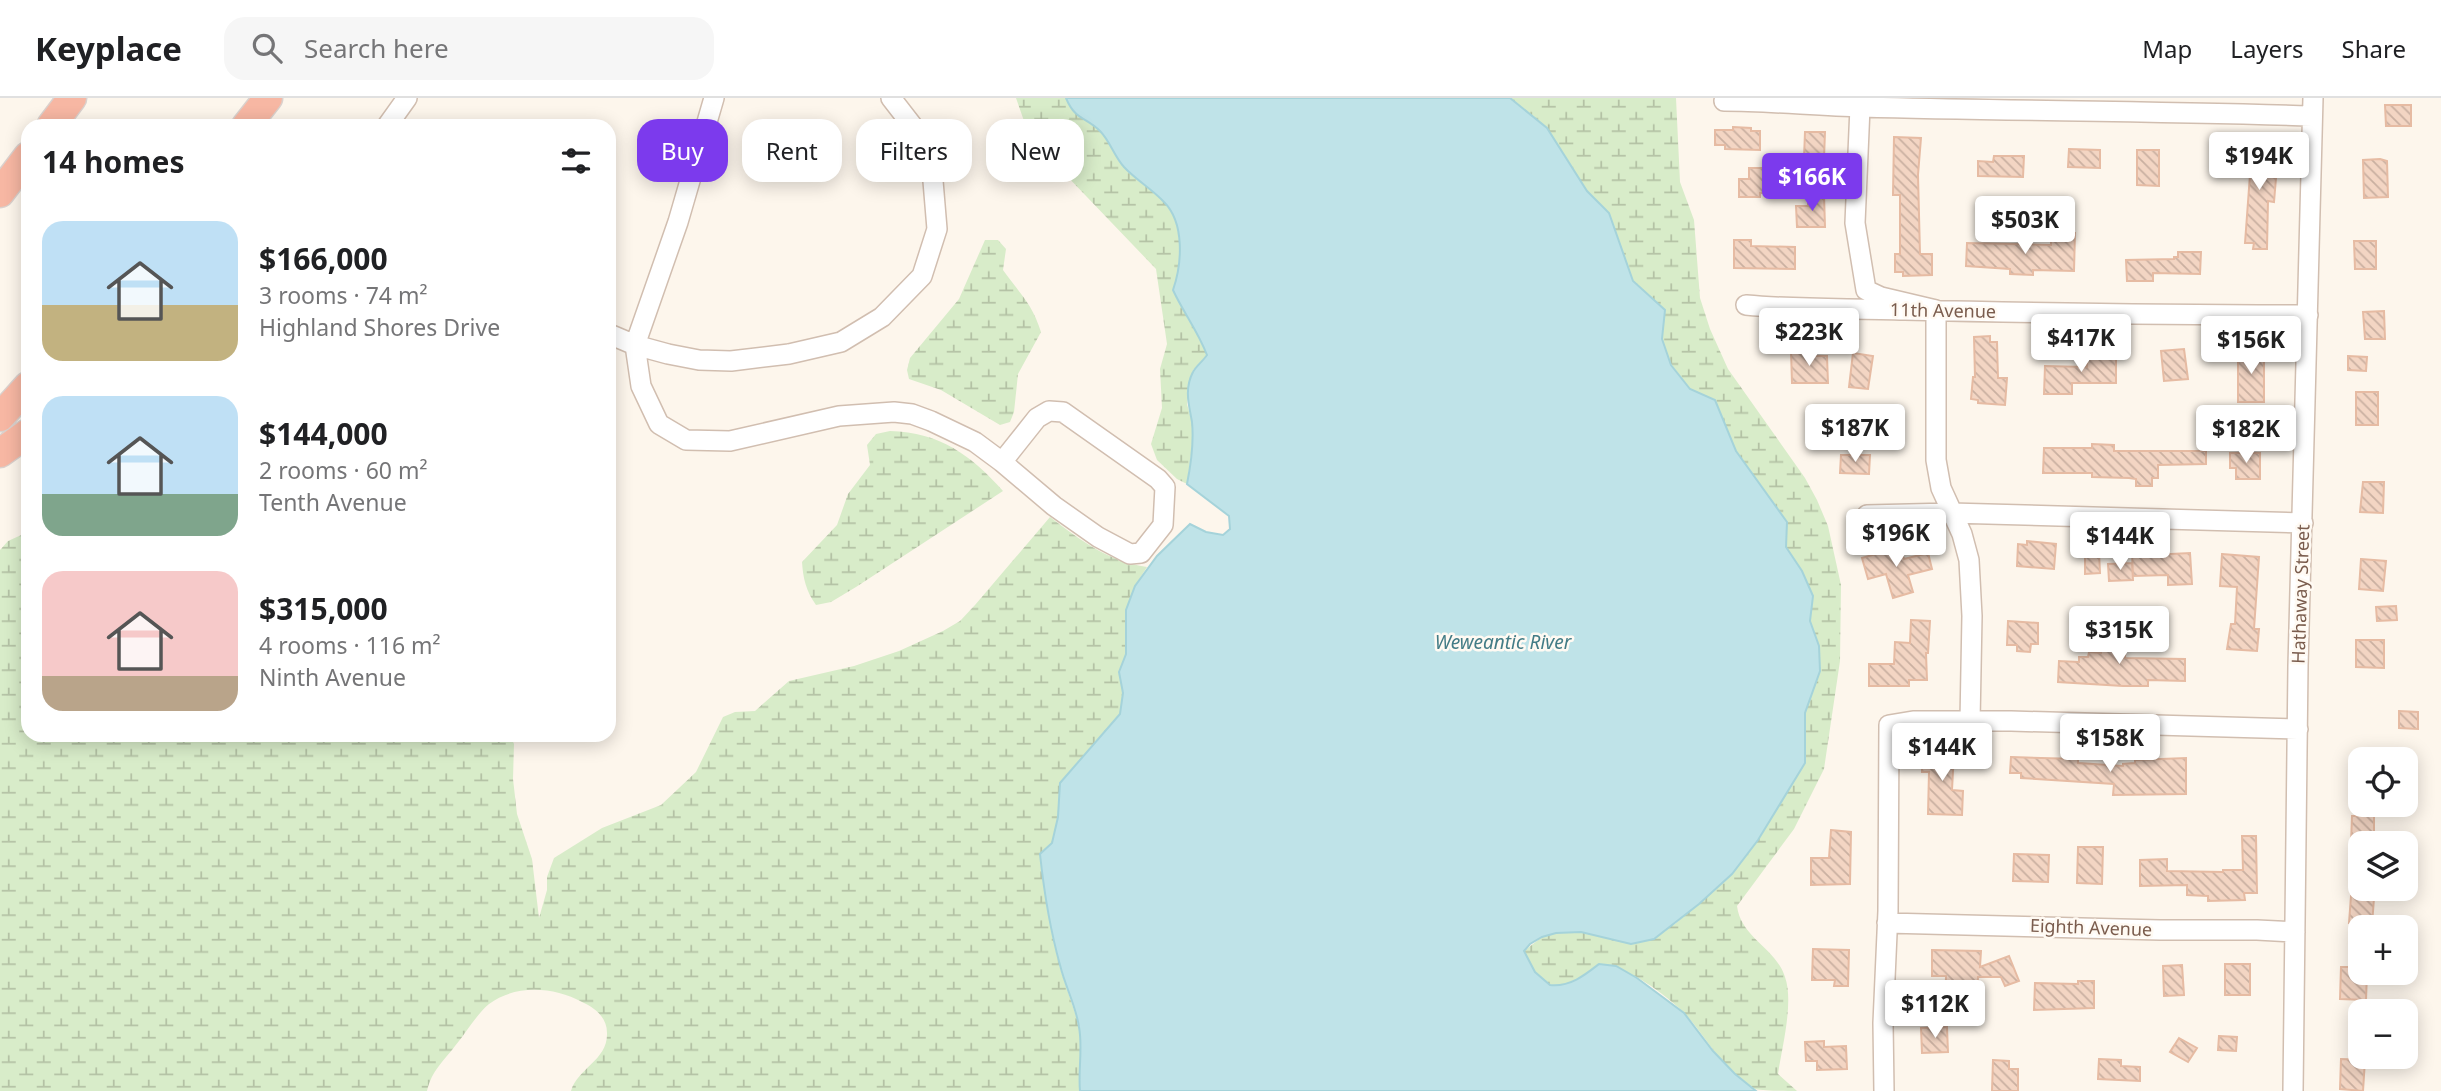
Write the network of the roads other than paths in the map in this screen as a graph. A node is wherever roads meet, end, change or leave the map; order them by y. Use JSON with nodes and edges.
{"nodes":[{"id":1,"x":72,"y":98,"type":"edge"},
{"id":2,"x":268,"y":98,"type":"edge"},
{"id":3,"x":408,"y":98,"type":"edge"},
{"id":4,"x":714,"y":98,"type":"edge"},
{"id":5,"x":891,"y":98,"type":"edge"},
{"id":6,"x":1724,"y":101,"type":"dead end"},
{"id":7,"x":1812,"y":101,"type":"edge"},
{"id":8,"x":1860,"y":107,"type":"junction"},
{"id":9,"x":2313,"y":107,"type":"edge"},
{"id":10,"x":56,"y":119,"type":"edge"},
{"id":11,"x":252,"y":119,"type":"edge"},
{"id":12,"x":392,"y":119,"type":"edge"},
{"id":13,"x":21,"y":165,"type":"edge"},
{"id":14,"x":0,"y":193,"type":"edge"},
{"id":15,"x":1746,"y":305,"type":"dead end"},
{"id":16,"x":1936,"y":310,"type":"junction"},
{"id":17,"x":2308,"y":315,"type":"junction"},
{"id":18,"x":616,"y":337,"type":"edge"},
{"id":19,"x":635,"y":345,"type":"junction"},
{"id":20,"x":21,"y":394,"type":"edge"},
{"id":21,"x":0,"y":417,"type":"edge"},
{"id":22,"x":21,"y":438,"type":"edge"},
{"id":23,"x":0,"y":453,"type":"edge"},
{"id":24,"x":1002,"y":461,"type":"junction"},
{"id":25,"x":1951,"y":513,"type":"junction"},
{"id":26,"x":1867,"y":515,"type":"dead end"},
{"id":27,"x":2303,"y":523,"type":"junction"},
{"id":28,"x":1970,"y":721,"type":"junction"},
{"id":29,"x":2298,"y":729,"type":"junction"},
{"id":30,"x":1887,"y":923,"type":"junction"},
{"id":31,"x":2295,"y":932,"type":"junction"},
{"id":32,"x":1884,"y":1091,"type":"edge"},
{"id":33,"x":2293,"y":1091,"type":"edge"}],
"edges":[{"from":1,"to":10,"type":"highway"},
{"from":2,"to":11,"type":"highway"},
{"from":3,"to":12,"type":"street"},
{"from":4,"to":19,"type":"street"},
{"from":5,"to":19,"type":"street"},
{"from":6,"to":7,"type":"street"},
{"from":7,"to":8,"type":"street"},
{"from":8,"to":9,"type":"street"},
{"from":8,"to":16,"type":"street"},
{"from":9,"to":17,"type":"street","name":"Hathaway Street"},
{"from":13,"to":14,"type":"highway"},
{"from":15,"to":16,"type":"street","name":"11th Avenue"},
{"from":16,"to":17,"type":"street","name":"11th Avenue"},
{"from":16,"to":25,"type":"street"},
{"from":17,"to":27,"type":"street","name":"Hathaway Street"},
{"from":18,"to":19,"type":"street"},
{"from":19,"to":24,"type":"street"},
{"from":20,"to":21,"type":"highway"},
{"from":22,"to":23,"type":"highway"},
{"from":24,"to":24,"type":"street"},
{"from":25,"to":26,"type":"street"},
{"from":25,"to":27,"type":"street"},
{"from":25,"to":28,"type":"street"},
{"from":27,"to":29,"type":"street","name":"Hathaway Street"},
{"from":28,"to":29,"type":"street"},
{"from":28,"to":30,"type":"street"},
{"from":29,"to":31,"type":"street","name":"Hathaway Street"},
{"from":30,"to":31,"type":"street","name":"Eighth Avenue"},
{"from":30,"to":32,"type":"street"},
{"from":31,"to":33,"type":"street","name":"Hathaway Street"}]}
